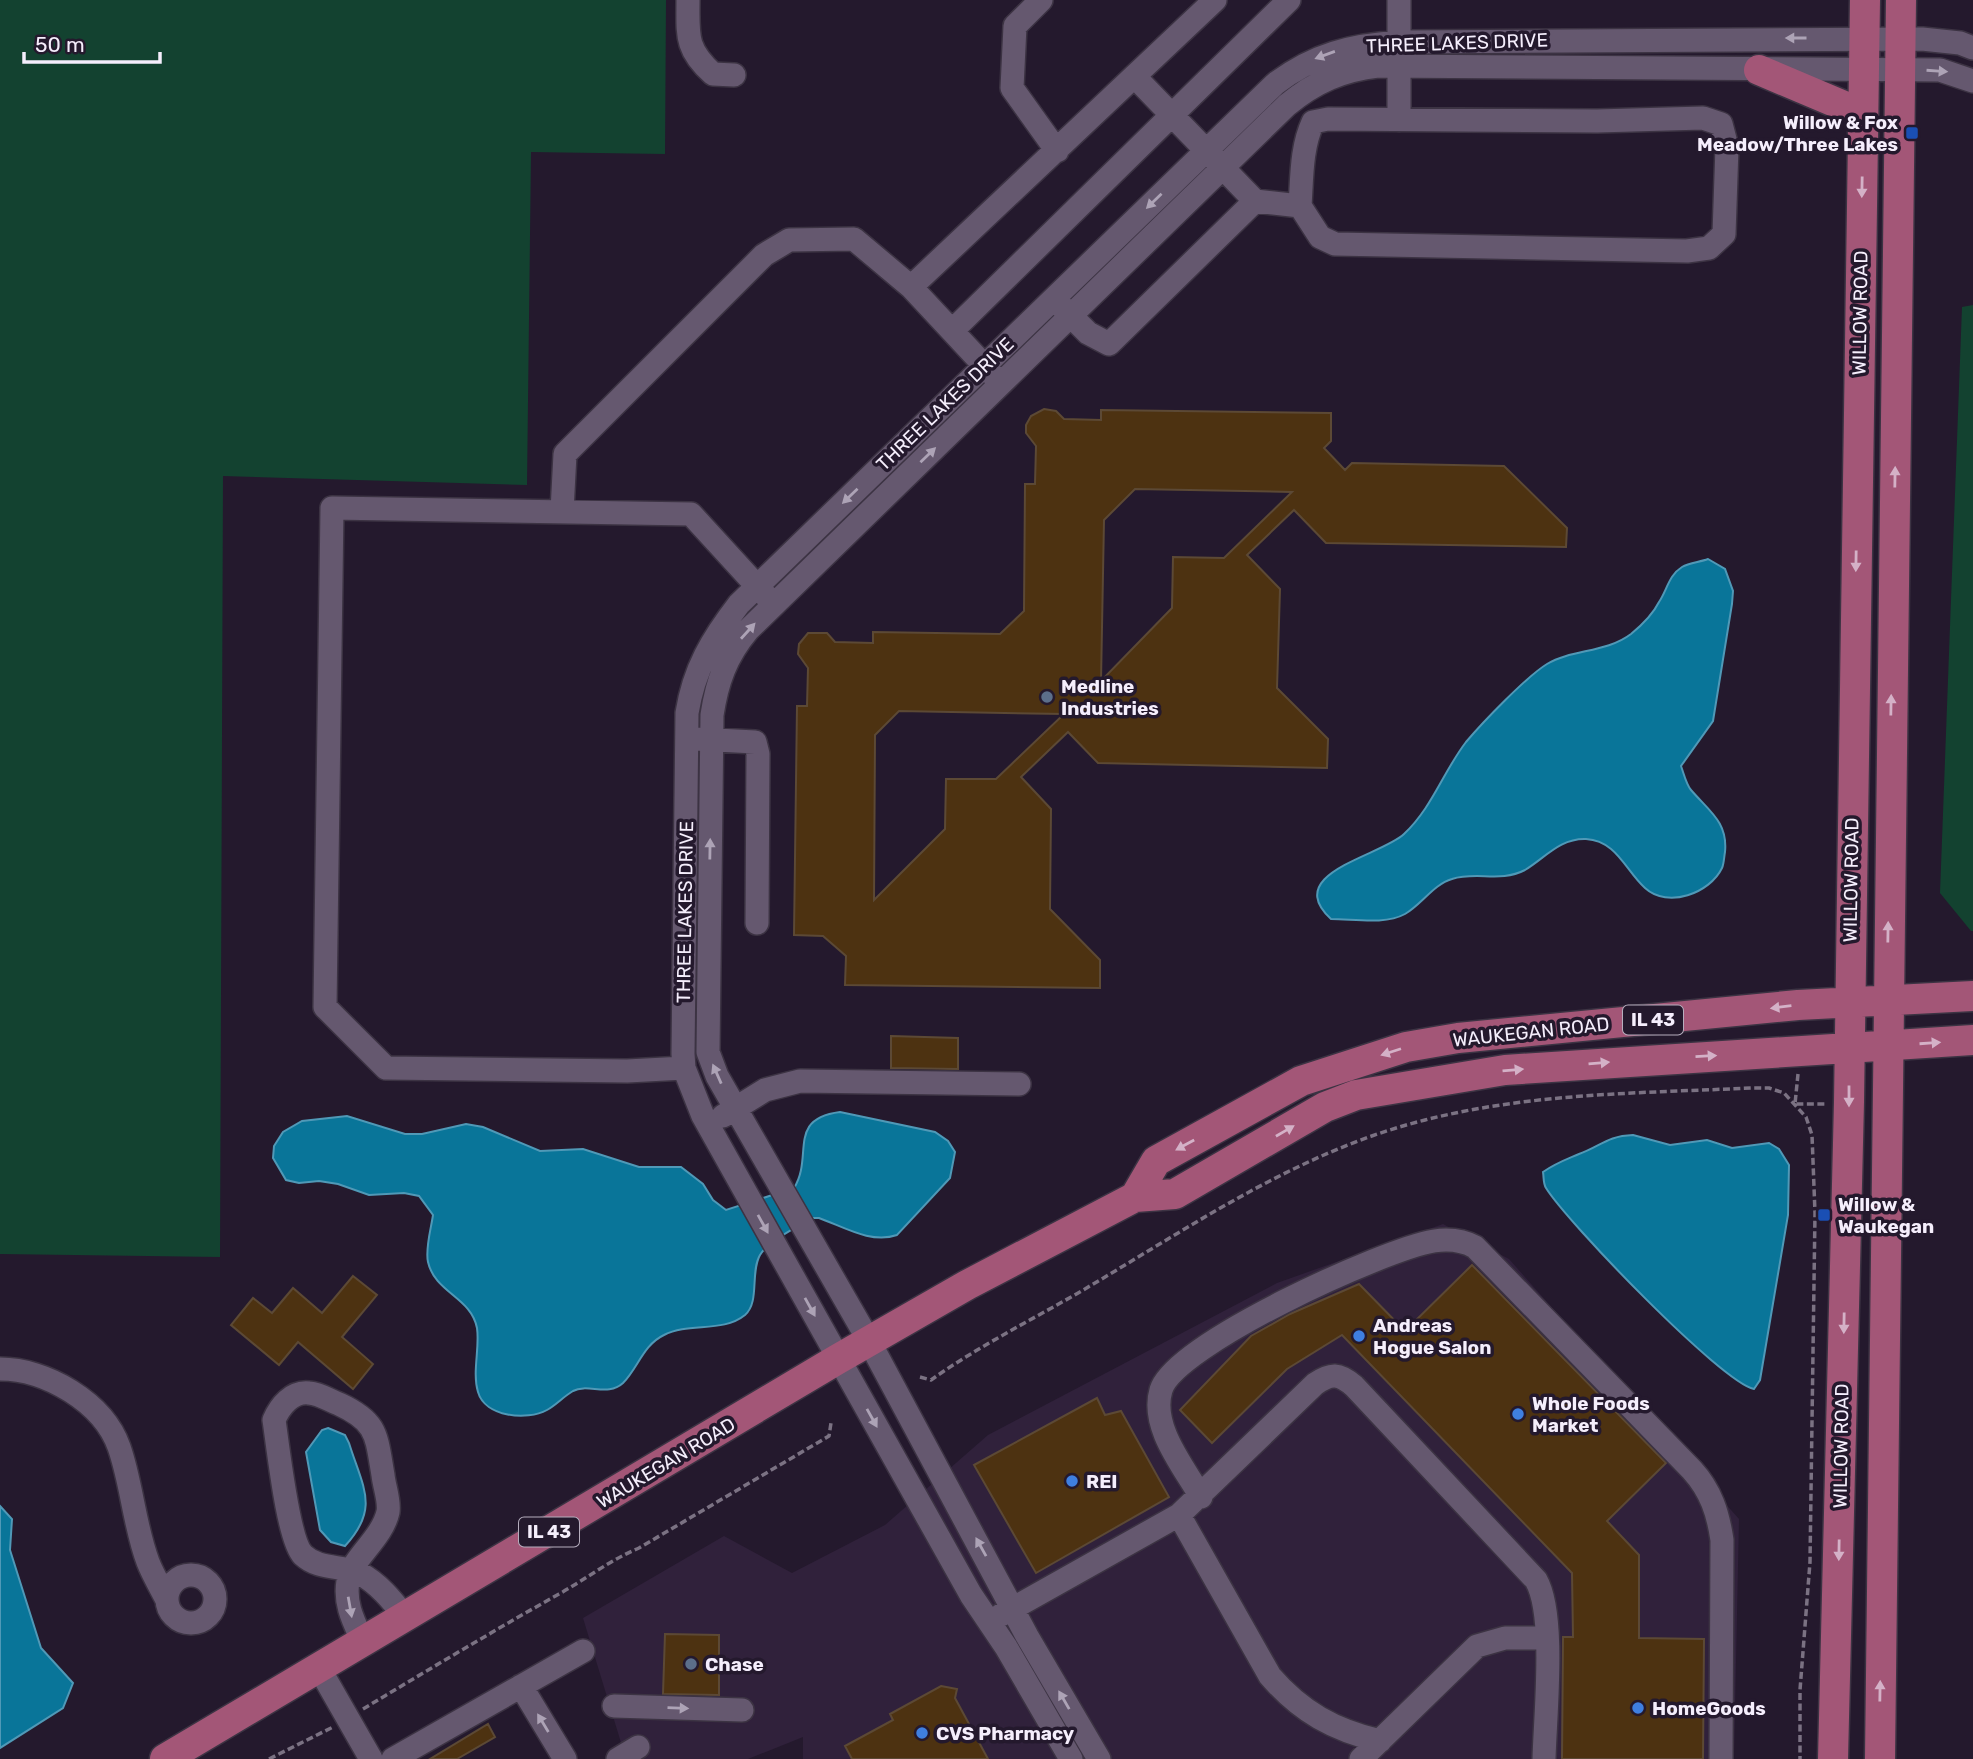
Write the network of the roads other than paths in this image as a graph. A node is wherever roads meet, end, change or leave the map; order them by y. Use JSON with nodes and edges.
{"nodes":[{"id":1,"x":688,"y":0,"type":"edge"},
{"id":2,"x":1041,"y":0,"type":"edge"},
{"id":3,"x":1215,"y":0,"type":"edge"},
{"id":4,"x":1289,"y":0,"type":"edge"},
{"id":5,"x":1399,"y":0,"type":"edge"},
{"id":6,"x":1865,"y":0,"type":"edge"},
{"id":7,"x":1901,"y":0,"type":"edge"},
{"id":8,"x":1728,"y":38,"type":"junction"},
{"id":9,"x":1864,"y":39,"type":"junction"},
{"id":10,"x":1900,"y":39,"type":"junction"},
{"id":11,"x":1401,"y":42,"type":"junction"},
{"id":12,"x":1973,"y":48,"type":"edge"},
{"id":13,"x":1399,"y":66,"type":"junction"},
{"id":14,"x":1728,"y":70,"type":"junction"},
{"id":15,"x":1759,"y":70,"type":"junction"},
{"id":16,"x":1864,"y":70,"type":"junction"},
{"id":17,"x":1900,"y":70,"type":"junction"},
{"id":18,"x":734,"y":75,"type":"dead end"},
{"id":19,"x":1135,"y":77,"type":"junction"},
{"id":20,"x":1973,"y":81,"type":"edge"},
{"id":21,"x":1863,"y":114,"type":"junction"},
{"id":22,"x":1172,"y":116,"type":"junction"},
{"id":23,"x":1399,"y":120,"type":"junction"},
{"id":24,"x":1207,"y":149,"type":"junction"},
{"id":25,"x":1057,"y":151,"type":"junction"},
{"id":26,"x":1223,"y":167,"type":"junction"},
{"id":27,"x":1255,"y":201,"type":"junction"},
{"id":28,"x":1300,"y":206,"type":"junction"},
{"id":29,"x":911,"y":287,"type":"junction"},
{"id":30,"x":1054,"y":298,"type":"junction"},
{"id":31,"x":1070,"y":316,"type":"junction"},
{"id":32,"x":952,"y":331,"type":"junction"},
{"id":33,"x":985,"y":365,"type":"junction"},
{"id":34,"x":1001,"y":384,"type":"junction"},
{"id":35,"x":562,"y":511,"type":"junction"},
{"id":36,"x":757,"y":587,"type":"junction"},
{"id":37,"x":774,"y":604,"type":"junction"},
{"id":38,"x":687,"y":740,"type":"junction"},
{"id":39,"x":711,"y":740,"type":"junction"},
{"id":40,"x":757,"y":923,"type":"dead end"},
{"id":41,"x":1973,"y":996,"type":"edge"},
{"id":42,"x":1887,"y":1000,"type":"junction"},
{"id":43,"x":1849,"y":1003,"type":"junction"},
{"id":44,"x":1973,"y":1040,"type":"edge"},
{"id":45,"x":1887,"y":1046,"type":"junction"},
{"id":46,"x":1849,"y":1049,"type":"junction"},
{"id":47,"x":684,"y":1068,"type":"junction"},
{"id":48,"x":1019,"y":1084,"type":"dead end"},
{"id":49,"x":736,"y":1110,"type":"junction"},
{"id":50,"x":708,"y":1125,"type":"junction"},
{"id":51,"x":1135,"y":1197,"type":"junction"},
{"id":52,"x":869,"y":1341,"type":"junction"},
{"id":53,"x":838,"y":1359,"type":"junction"},
{"id":54,"x":0,"y":1369,"type":"edge"},
{"id":55,"x":1201,"y":1497,"type":"junction"},
{"id":56,"x":1179,"y":1516,"type":"junction"},
{"id":57,"x":350,"y":1571,"type":"junction"},
{"id":58,"x":167,"y":1600,"type":"dead end"},
{"id":59,"x":1014,"y":1607,"type":"junction"},
{"id":60,"x":405,"y":1617,"type":"junction"},
{"id":61,"x":989,"y":1621,"type":"junction"},
{"id":62,"x":1546,"y":1638,"type":"junction"},
{"id":63,"x":363,"y":1642,"type":"junction"},
{"id":64,"x":583,"y":1651,"type":"dead end"},
{"id":65,"x":319,"y":1668,"type":"junction"},
{"id":66,"x":521,"y":1686,"type":"junction"},
{"id":67,"x":614,"y":1706,"type":"dead end"},
{"id":68,"x":742,"y":1710,"type":"dead end"},
{"id":69,"x":1380,"y":1741,"type":"junction"},
{"id":70,"x":638,"y":1747,"type":"dead end"},
{"id":71,"x":165,"y":1759,"type":"edge"},
{"id":72,"x":371,"y":1759,"type":"edge"},
{"id":73,"x":393,"y":1759,"type":"edge"},
{"id":74,"x":565,"y":1759,"type":"edge"},
{"id":75,"x":618,"y":1759,"type":"edge"},
{"id":76,"x":1071,"y":1759,"type":"edge"},
{"id":77,"x":1099,"y":1759,"type":"edge"},
{"id":78,"x":1361,"y":1759,"type":"edge"},
{"id":79,"x":1544,"y":1759,"type":"edge"},
{"id":80,"x":1721,"y":1759,"type":"edge"},
{"id":81,"x":1833,"y":1759,"type":"edge"},
{"id":82,"x":1880,"y":1759,"type":"edge"}],
"edges":[{"from":1,"to":18,"type":"street"},
{"from":2,"to":25,"type":"street"},
{"from":3,"to":19,"type":"street"},
{"from":4,"to":22,"type":"street"},
{"from":5,"to":11,"type":"street"},
{"from":6,"to":9,"type":"main road","name":"WILLOW ROAD"},
{"from":7,"to":10,"type":"main road","name":"WILLOW ROAD"},
{"from":9,"to":8,"type":"street","name":"THREE LAKES DRIVE","one_way":true},
{"from":8,"to":11,"type":"street","name":"THREE LAKES DRIVE"},
{"from":8,"to":14,"type":"street"},
{"from":9,"to":10,"type":"street","name":"THREE LAKES DRIVE"},
{"from":9,"to":16,"type":"main road","name":"WILLOW ROAD"},
{"from":10,"to":12,"type":"street","name":"THREE LAKES DRIVE"},
{"from":10,"to":17,"type":"main road","name":"WILLOW ROAD"},
{"from":11,"to":13,"type":"street"},
{"from":11,"to":24,"type":"street","name":"THREE LAKES DRIVE","one_way":true},
{"from":13,"to":14,"type":"street","name":"THREE LAKES DRIVE"},
{"from":13,"to":23,"type":"street"},
{"from":13,"to":26,"type":"street","name":"THREE LAKES DRIVE"},
{"from":14,"to":15,"type":"street","name":"THREE LAKES DRIVE"},
{"from":15,"to":16,"type":"street","name":"THREE LAKES DRIVE"},
{"from":15,"to":21,"type":"main road"},
{"from":16,"to":17,"type":"street","name":"THREE LAKES DRIVE"},
{"from":16,"to":21,"type":"main road","name":"WILLOW ROAD"},
{"from":17,"to":20,"type":"street","name":"THREE LAKES DRIVE","one_way":true},
{"from":42,"to":17,"type":"main road","name":"WILLOW ROAD","one_way":true},
{"from":19,"to":22,"type":"street"},
{"from":19,"to":25,"type":"street"},
{"from":21,"to":43,"type":"main road","name":"WILLOW ROAD","one_way":true},
{"from":22,"to":24,"type":"street"},
{"from":22,"to":32,"type":"street"},
{"from":23,"to":28,"type":"street"},
{"from":23,"to":28,"type":"street"},
{"from":24,"to":26,"type":"street"},
{"from":24,"to":30,"type":"street","name":"THREE LAKES DRIVE","one_way":true},
{"from":25,"to":29,"type":"street"},
{"from":26,"to":27,"type":"street"},
{"from":26,"to":31,"type":"street","name":"THREE LAKES DRIVE"},
{"from":27,"to":28,"type":"street"},
{"from":27,"to":31,"type":"street"},
{"from":29,"to":32,"type":"street"},
{"from":29,"to":35,"type":"street"},
{"from":30,"to":31,"type":"street"},
{"from":30,"to":33,"type":"street","name":"THREE LAKES DRIVE"},
{"from":31,"to":34,"type":"street","name":"THREE LAKES DRIVE"},
{"from":32,"to":33,"type":"street"},
{"from":33,"to":34,"type":"street"},
{"from":33,"to":36,"type":"street","name":"THREE LAKES DRIVE","one_way":true},
{"from":37,"to":34,"type":"street","name":"THREE LAKES DRIVE","one_way":true},
{"from":35,"to":36,"type":"street"},
{"from":35,"to":47,"type":"street"},
{"from":36,"to":37,"type":"street"},
{"from":36,"to":38,"type":"street","name":"THREE LAKES DRIVE"},
{"from":39,"to":37,"type":"street","name":"THREE LAKES DRIVE","one_way":true},
{"from":38,"to":39,"type":"street"},
{"from":38,"to":47,"type":"street","name":"THREE LAKES DRIVE"},
{"from":39,"to":40,"type":"street"},
{"from":49,"to":39,"type":"street","name":"THREE LAKES DRIVE","one_way":true},
{"from":41,"to":42,"type":"main road","name":"WAUKEGAN ROAD","number":"IL 43"},
{"from":42,"to":43,"type":"main road","name":"WAUKEGAN ROAD","number":"IL 43"},
{"from":42,"to":45,"type":"main road","name":"WILLOW ROAD"},
{"from":43,"to":46,"type":"main road","name":"WILLOW ROAD"},
{"from":43,"to":51,"type":"main road","name":"WAUKEGAN ROAD","number":"IL 43","one_way":true},
{"from":45,"to":44,"type":"main road","name":"WAUKEGAN ROAD","number":"IL 43","one_way":true},
{"from":45,"to":46,"type":"main road","name":"WAUKEGAN ROAD","number":"IL 43"},
{"from":82,"to":45,"type":"main road","name":"WILLOW ROAD","one_way":true},
{"from":51,"to":46,"type":"main road","name":"WAUKEGAN ROAD","number":"IL 43","one_way":true},
{"from":46,"to":81,"type":"main road","name":"WILLOW ROAD","one_way":true},
{"from":47,"to":50,"type":"street","name":"THREE LAKES DRIVE"},
{"from":48,"to":49,"type":"street"},
{"from":49,"to":50,"type":"street"},
{"from":49,"to":52,"type":"street","name":"THREE LAKES DRIVE"},
{"from":50,"to":53,"type":"street","name":"THREE LAKES DRIVE","one_way":true},
{"from":51,"to":52,"type":"main road","name":"WAUKEGAN ROAD","number":"IL 43"},
{"from":52,"to":53,"type":"main road","name":"WAUKEGAN ROAD","number":"IL 43"},
{"from":59,"to":52,"type":"street","name":"THREE LAKES DRIVE","one_way":true},
{"from":53,"to":60,"type":"main road","name":"WAUKEGAN ROAD","number":"IL 43"},
{"from":53,"to":61,"type":"street","name":"THREE LAKES DRIVE","one_way":true},
{"from":54,"to":58,"type":"street"},
{"from":55,"to":56,"type":"street"},
{"from":55,"to":62,"type":"street"},
{"from":55,"to":80,"type":"street"},
{"from":56,"to":59,"type":"street"},
{"from":56,"to":69,"type":"street"},
{"from":57,"to":57,"type":"street"},
{"from":57,"to":60,"type":"street"},
{"from":57,"to":63,"type":"street","one_way":true},
{"from":59,"to":61,"type":"street"},
{"from":77,"to":59,"type":"street","name":"THREE LAKES DRIVE","one_way":true},
{"from":60,"to":63,"type":"main road","name":"WAUKEGAN ROAD","number":"IL 43"},
{"from":61,"to":76,"type":"street","name":"THREE LAKES DRIVE"},
{"from":62,"to":69,"type":"street"},
{"from":62,"to":79,"type":"street"},
{"from":63,"to":65,"type":"main road","name":"WAUKEGAN ROAD","number":"IL 43"},
{"from":64,"to":66,"type":"street"},
{"from":65,"to":71,"type":"main road","name":"WAUKEGAN ROAD","number":"IL 43"},
{"from":65,"to":72,"type":"street"},
{"from":66,"to":73,"type":"street"},
{"from":74,"to":66,"type":"street","one_way":true},
{"from":67,"to":68,"type":"street","one_way":true},
{"from":69,"to":78,"type":"street"},
{"from":70,"to":75,"type":"street"}]}
